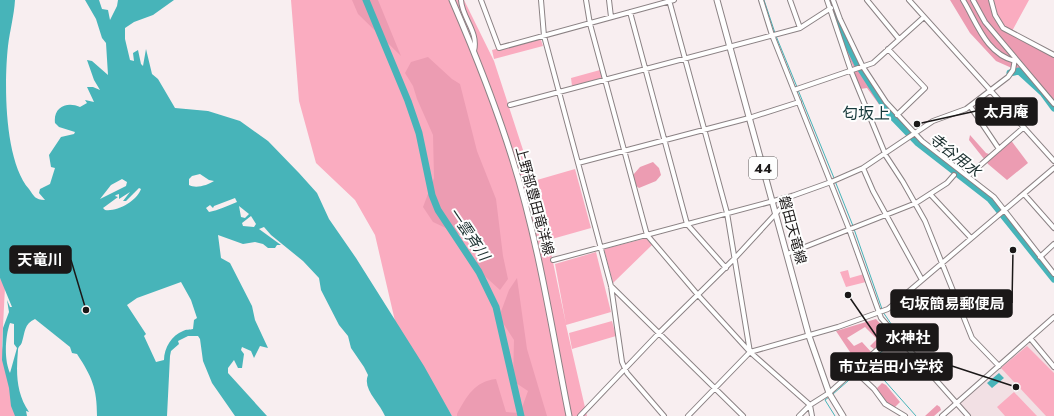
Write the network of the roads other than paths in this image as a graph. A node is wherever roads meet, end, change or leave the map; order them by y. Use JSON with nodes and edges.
{"nodes":[{"id":1,"x":452,"y":0,"type":"edge"},
{"id":2,"x":461,"y":0,"type":"edge"},
{"id":3,"x":481,"y":0,"type":"edge"},
{"id":4,"x":541,"y":0,"type":"edge"},
{"id":5,"x":586,"y":0,"type":"edge"},
{"id":6,"x":609,"y":0,"type":"edge"},
{"id":7,"x":674,"y":0,"type":"edge"},
{"id":8,"x":717,"y":0,"type":"edge"},
{"id":9,"x":761,"y":0,"type":"edge"},
{"id":10,"x":790,"y":0,"type":"edge"},
{"id":11,"x":827,"y":0,"type":"edge"},
{"id":12,"x":833,"y":0,"type":"edge"},
{"id":13,"x":867,"y":0,"type":"edge"},
{"id":14,"x":909,"y":0,"type":"edge"},
{"id":15,"x":963,"y":0,"type":"edge"},
{"id":16,"x":973,"y":0,"type":"edge"},
{"id":17,"x":991,"y":0,"type":"edge"},
{"id":18,"x":669,"y":1,"type":"edge"},
{"id":19,"x":835,"y":6,"type":"junction"},
{"id":20,"x":828,"y":8,"type":"junction"},
{"id":21,"x":630,"y":12,"type":"junction"},
{"id":22,"x":612,"y":17,"type":"junction"},
{"id":23,"x":924,"y":17,"type":"junction"},
{"id":24,"x":590,"y":24,"type":"junction"},
{"id":25,"x":800,"y":28,"type":"junction"},
{"id":26,"x":772,"y":35,"type":"junction"},
{"id":27,"x":544,"y":36,"type":"junction"},
{"id":28,"x":899,"y":40,"type":"junction"},
{"id":29,"x":730,"y":45,"type":"junction"},
{"id":30,"x":888,"y":49,"type":"junction"},
{"id":31,"x":474,"y":51,"type":"junction"},
{"id":32,"x":1054,"y":55,"type":"edge"},
{"id":33,"x":684,"y":58,"type":"junction"},
{"id":34,"x":1015,"y":60,"type":"junction"},
{"id":35,"x":863,"y":66,"type":"junction"},
{"id":36,"x":645,"y":69,"type":"junction"},
{"id":37,"x":851,"y":71,"type":"junction"},
{"id":38,"x":605,"y":79,"type":"junction"},
{"id":39,"x":794,"y":90,"type":"junction"},
{"id":40,"x":559,"y":91,"type":"junction"},
{"id":41,"x":990,"y":91,"type":"junction"},
{"id":42,"x":799,"y":102,"type":"junction"},
{"id":43,"x":1054,"y":104,"type":"edge"},
{"id":44,"x":510,"y":106,"type":"dead end"},
{"id":45,"x":970,"y":106,"type":"junction"},
{"id":46,"x":897,"y":115,"type":"junction"},
{"id":47,"x":749,"y":118,"type":"junction"},
{"id":48,"x":1023,"y":128,"type":"junction"},
{"id":49,"x":704,"y":130,"type":"junction"},
{"id":50,"x":914,"y":133,"type":"junction"},
{"id":51,"x":665,"y":140,"type":"junction"},
{"id":52,"x":999,"y":149,"type":"junction"},
{"id":53,"x":624,"y":151,"type":"junction"},
{"id":54,"x":885,"y":154,"type":"junction"},
{"id":55,"x":1054,"y":162,"type":"edge"},
{"id":56,"x":578,"y":163,"type":"junction"},
{"id":57,"x":863,"y":168,"type":"junction"},
{"id":58,"x":1054,"y":168,"type":"edge"},
{"id":59,"x":954,"y":175,"type":"dead end"},
{"id":60,"x":968,"y":176,"type":"junction"},
{"id":61,"x":831,"y":182,"type":"junction"},
{"id":62,"x":930,"y":194,"type":"junction"},
{"id":63,"x":1024,"y":194,"type":"junction"},
{"id":64,"x":792,"y":196,"type":"junction"},
{"id":65,"x":772,"y":201,"type":"junction"},
{"id":66,"x":916,"y":203,"type":"junction"},
{"id":67,"x":1005,"y":210,"type":"junction"},
{"id":68,"x":727,"y":213,"type":"junction"},
{"id":69,"x":776,"y":213,"type":"junction"},
{"id":70,"x":886,"y":215,"type":"junction"},
{"id":71,"x":688,"y":224,"type":"junction"},
{"id":72,"x":1054,"y":228,"type":"edge"},
{"id":73,"x":849,"y":229,"type":"junction"},
{"id":74,"x":647,"y":235,"type":"junction"},
{"id":75,"x":971,"y":238,"type":"junction"},
{"id":76,"x":1054,"y":244,"type":"edge"},
{"id":77,"x":601,"y":247,"type":"junction"},
{"id":78,"x":787,"y":254,"type":"junction"},
{"id":79,"x":1040,"y":257,"type":"junction"},
{"id":80,"x":735,"y":258,"type":"junction"},
{"id":81,"x":553,"y":260,"type":"dead end"},
{"id":82,"x":942,"y":263,"type":"junction"},
{"id":83,"x":726,"y":268,"type":"junction"},
{"id":84,"x":1054,"y":274,"type":"edge"},
{"id":85,"x":922,"y":280,"type":"junction"},
{"id":86,"x":611,"y":286,"type":"junction"},
{"id":87,"x":698,"y":295,"type":"junction"},
{"id":88,"x":879,"y":313,"type":"junction"},
{"id":89,"x":1054,"y":317,"type":"edge"},
{"id":90,"x":659,"y":333,"type":"junction"},
{"id":91,"x":895,"y":334,"type":"junction"},
{"id":92,"x":809,"y":336,"type":"junction"},
{"id":93,"x":1030,"y":338,"type":"junction"},
{"id":94,"x":750,"y":352,"type":"junction"},
{"id":95,"x":999,"y":366,"type":"junction"},
{"id":96,"x":1054,"y":366,"type":"edge"},
{"id":97,"x":624,"y":369,"type":"junction"},
{"id":98,"x":855,"y":371,"type":"junction"},
{"id":99,"x":715,"y":388,"type":"junction"},
{"id":100,"x":829,"y":393,"type":"junction"},
{"id":101,"x":956,"y":403,"type":"junction"},
{"id":102,"x":810,"y":405,"type":"junction"},
{"id":103,"x":569,"y":416,"type":"edge"},
{"id":104,"x":580,"y":416,"type":"edge"},
{"id":105,"x":664,"y":416,"type":"edge"},
{"id":106,"x":688,"y":416,"type":"edge"},
{"id":107,"x":743,"y":416,"type":"edge"},
{"id":108,"x":800,"y":416,"type":"edge"},
{"id":109,"x":812,"y":416,"type":"edge"},
{"id":110,"x":843,"y":416,"type":"edge"},
{"id":111,"x":905,"y":416,"type":"edge"},
{"id":112,"x":942,"y":416,"type":"edge"},
{"id":113,"x":968,"y":416,"type":"edge"}],
"edges":[{"from":1,"to":31,"type":"main road","name":"上野部豊田竜洋線"},
{"from":2,"to":31,"type":"street"},
{"from":3,"to":27,"type":"street"},
{"from":4,"to":27,"type":"street"},
{"from":5,"to":24,"type":"street"},
{"from":6,"to":22,"type":"street"},
{"from":7,"to":18,"type":"street"},
{"from":8,"to":29,"type":"main road","name":"磐田天竜線","number":"44"},
{"from":9,"to":26,"type":"street"},
{"from":10,"to":25,"type":"street"},
{"from":11,"to":20,"type":"street"},
{"from":12,"to":19,"type":"street"},
{"from":13,"to":28,"type":"street"},
{"from":14,"to":23,"type":"street"},
{"from":15,"to":34,"type":"street"},
{"from":16,"to":34,"type":"street"},
{"from":17,"to":32,"type":"street"},
{"from":18,"to":21,"type":"street"},
{"from":18,"to":33,"type":"street"},
{"from":19,"to":20,"type":"street"},
{"from":19,"to":35,"type":"street"},
{"from":20,"to":25,"type":"street"},
{"from":20,"to":37,"type":"street"},
{"from":21,"to":22,"type":"street"},
{"from":21,"to":36,"type":"street"},
{"from":22,"to":24,"type":"street"},
{"from":23,"to":28,"type":"street"},
{"from":23,"to":41,"type":"street"},
{"from":24,"to":27,"type":"street"},
{"from":24,"to":38,"type":"street"},
{"from":25,"to":26,"type":"street"},
{"from":26,"to":29,"type":"street"},
{"from":26,"to":39,"type":"street"},
{"from":27,"to":40,"type":"street"},
{"from":28,"to":30,"type":"street"},
{"from":29,"to":33,"type":"street"},
{"from":29,"to":47,"type":"main road","name":"磐田天竜線","number":"44"},
{"from":30,"to":35,"type":"street"},
{"from":30,"to":46,"type":"street"},
{"from":31,"to":103,"type":"main road","name":"上野部豊田竜洋線"},
{"from":33,"to":36,"type":"street"},
{"from":33,"to":49,"type":"street"},
{"from":34,"to":41,"type":"street"},
{"from":34,"to":43,"type":"street"},
{"from":35,"to":37,"type":"street"},
{"from":35,"to":46,"type":"street"},
{"from":36,"to":38,"type":"street"},
{"from":36,"to":51,"type":"street"},
{"from":37,"to":39,"type":"street"},
{"from":37,"to":54,"type":"street"},
{"from":38,"to":40,"type":"street"},
{"from":38,"to":53,"type":"street"},
{"from":39,"to":42,"type":"street"},
{"from":40,"to":44,"type":"street"},
{"from":40,"to":56,"type":"street"},
{"from":41,"to":45,"type":"street"},
{"from":41,"to":48,"type":"street"},
{"from":42,"to":47,"type":"street"},
{"from":42,"to":61,"type":"street"},
{"from":45,"to":50,"type":"street"},
{"from":45,"to":52,"type":"street"},
{"from":46,"to":50,"type":"street"},
{"from":47,"to":49,"type":"street"},
{"from":47,"to":65,"type":"main road","name":"磐田天竜線","number":"44"},
{"from":48,"to":52,"type":"street"},
{"from":48,"to":55,"type":"street"},
{"from":49,"to":51,"type":"street"},
{"from":49,"to":68,"type":"street"},
{"from":50,"to":54,"type":"street"},
{"from":50,"to":60,"type":"street"},
{"from":51,"to":53,"type":"street"},
{"from":51,"to":71,"type":"street"},
{"from":52,"to":60,"type":"street"},
{"from":53,"to":56,"type":"street"},
{"from":53,"to":74,"type":"street"},
{"from":54,"to":57,"type":"street"},
{"from":54,"to":66,"type":"street"},
{"from":56,"to":77,"type":"street"},
{"from":57,"to":61,"type":"street"},
{"from":57,"to":70,"type":"street"},
{"from":58,"to":63,"type":"street"},
{"from":59,"to":62,"type":"street"},
{"from":60,"to":67,"type":"street"},
{"from":61,"to":64,"type":"street"},
{"from":61,"to":73,"type":"street"},
{"from":62,"to":66,"type":"street"},
{"from":62,"to":75,"type":"street"},
{"from":63,"to":67,"type":"street"},
{"from":63,"to":72,"type":"street"},
{"from":64,"to":65,"type":"street"},
{"from":64,"to":69,"type":"street"},
{"from":65,"to":68,"type":"street"},
{"from":65,"to":69,"type":"main road","name":"磐田天竜線","number":"44"},
{"from":66,"to":70,"type":"street"},
{"from":66,"to":82,"type":"street"},
{"from":67,"to":75,"type":"street"},
{"from":67,"to":79,"type":"street"},
{"from":68,"to":71,"type":"street"},
{"from":68,"to":80,"type":"street"},
{"from":69,"to":78,"type":"main road","name":"磐田天竜線","number":"44"},
{"from":69,"to":80,"type":"street"},
{"from":70,"to":73,"type":"street"},
{"from":70,"to":85,"type":"street"},
{"from":71,"to":74,"type":"street"},
{"from":71,"to":83,"type":"street"},
{"from":73,"to":78,"type":"street"},
{"from":73,"to":88,"type":"street"},
{"from":74,"to":77,"type":"street"},
{"from":74,"to":87,"type":"street"},
{"from":75,"to":82,"type":"street"},
{"from":76,"to":79,"type":"street"},
{"from":77,"to":81,"type":"street"},
{"from":77,"to":86,"type":"street"},
{"from":78,"to":92,"type":"main road","name":"磐田天竜線","number":"44"},
{"from":79,"to":84,"type":"street"},
{"from":80,"to":83,"type":"street"},
{"from":80,"to":94,"type":"street"},
{"from":82,"to":85,"type":"street"},
{"from":82,"to":95,"type":"street"},
{"from":83,"to":87,"type":"street"},
{"from":85,"to":88,"type":"street"},
{"from":86,"to":90,"type":"street"},
{"from":86,"to":97,"type":"street"},
{"from":87,"to":90,"type":"street"},
{"from":87,"to":94,"type":"street"},
{"from":88,"to":91,"type":"street"},
{"from":88,"to":92,"type":"street"},
{"from":89,"to":93,"type":"street"},
{"from":90,"to":97,"type":"street"},
{"from":90,"to":99,"type":"street"},
{"from":91,"to":98,"type":"street"},
{"from":91,"to":101,"type":"street"},
{"from":92,"to":94,"type":"street"},
{"from":92,"to":100,"type":"main road","name":"磐田天竜線","number":"44"},
{"from":93,"to":95,"type":"street"},
{"from":93,"to":96,"type":"street"},
{"from":94,"to":99,"type":"street"},
{"from":94,"to":102,"type":"street"},
{"from":95,"to":101,"type":"street"},
{"from":97,"to":104,"type":"street"},
{"from":97,"to":105,"type":"street"},
{"from":98,"to":100,"type":"street"},
{"from":98,"to":111,"type":"street"},
{"from":99,"to":106,"type":"street"},
{"from":99,"to":107,"type":"street"},
{"from":100,"to":102,"type":"street"},
{"from":100,"to":110,"type":"main road","name":"磐田天竜線","number":"44"},
{"from":101,"to":112,"type":"street"},
{"from":101,"to":113,"type":"street"},
{"from":102,"to":108,"type":"street"},
{"from":102,"to":109,"type":"street"}]}
